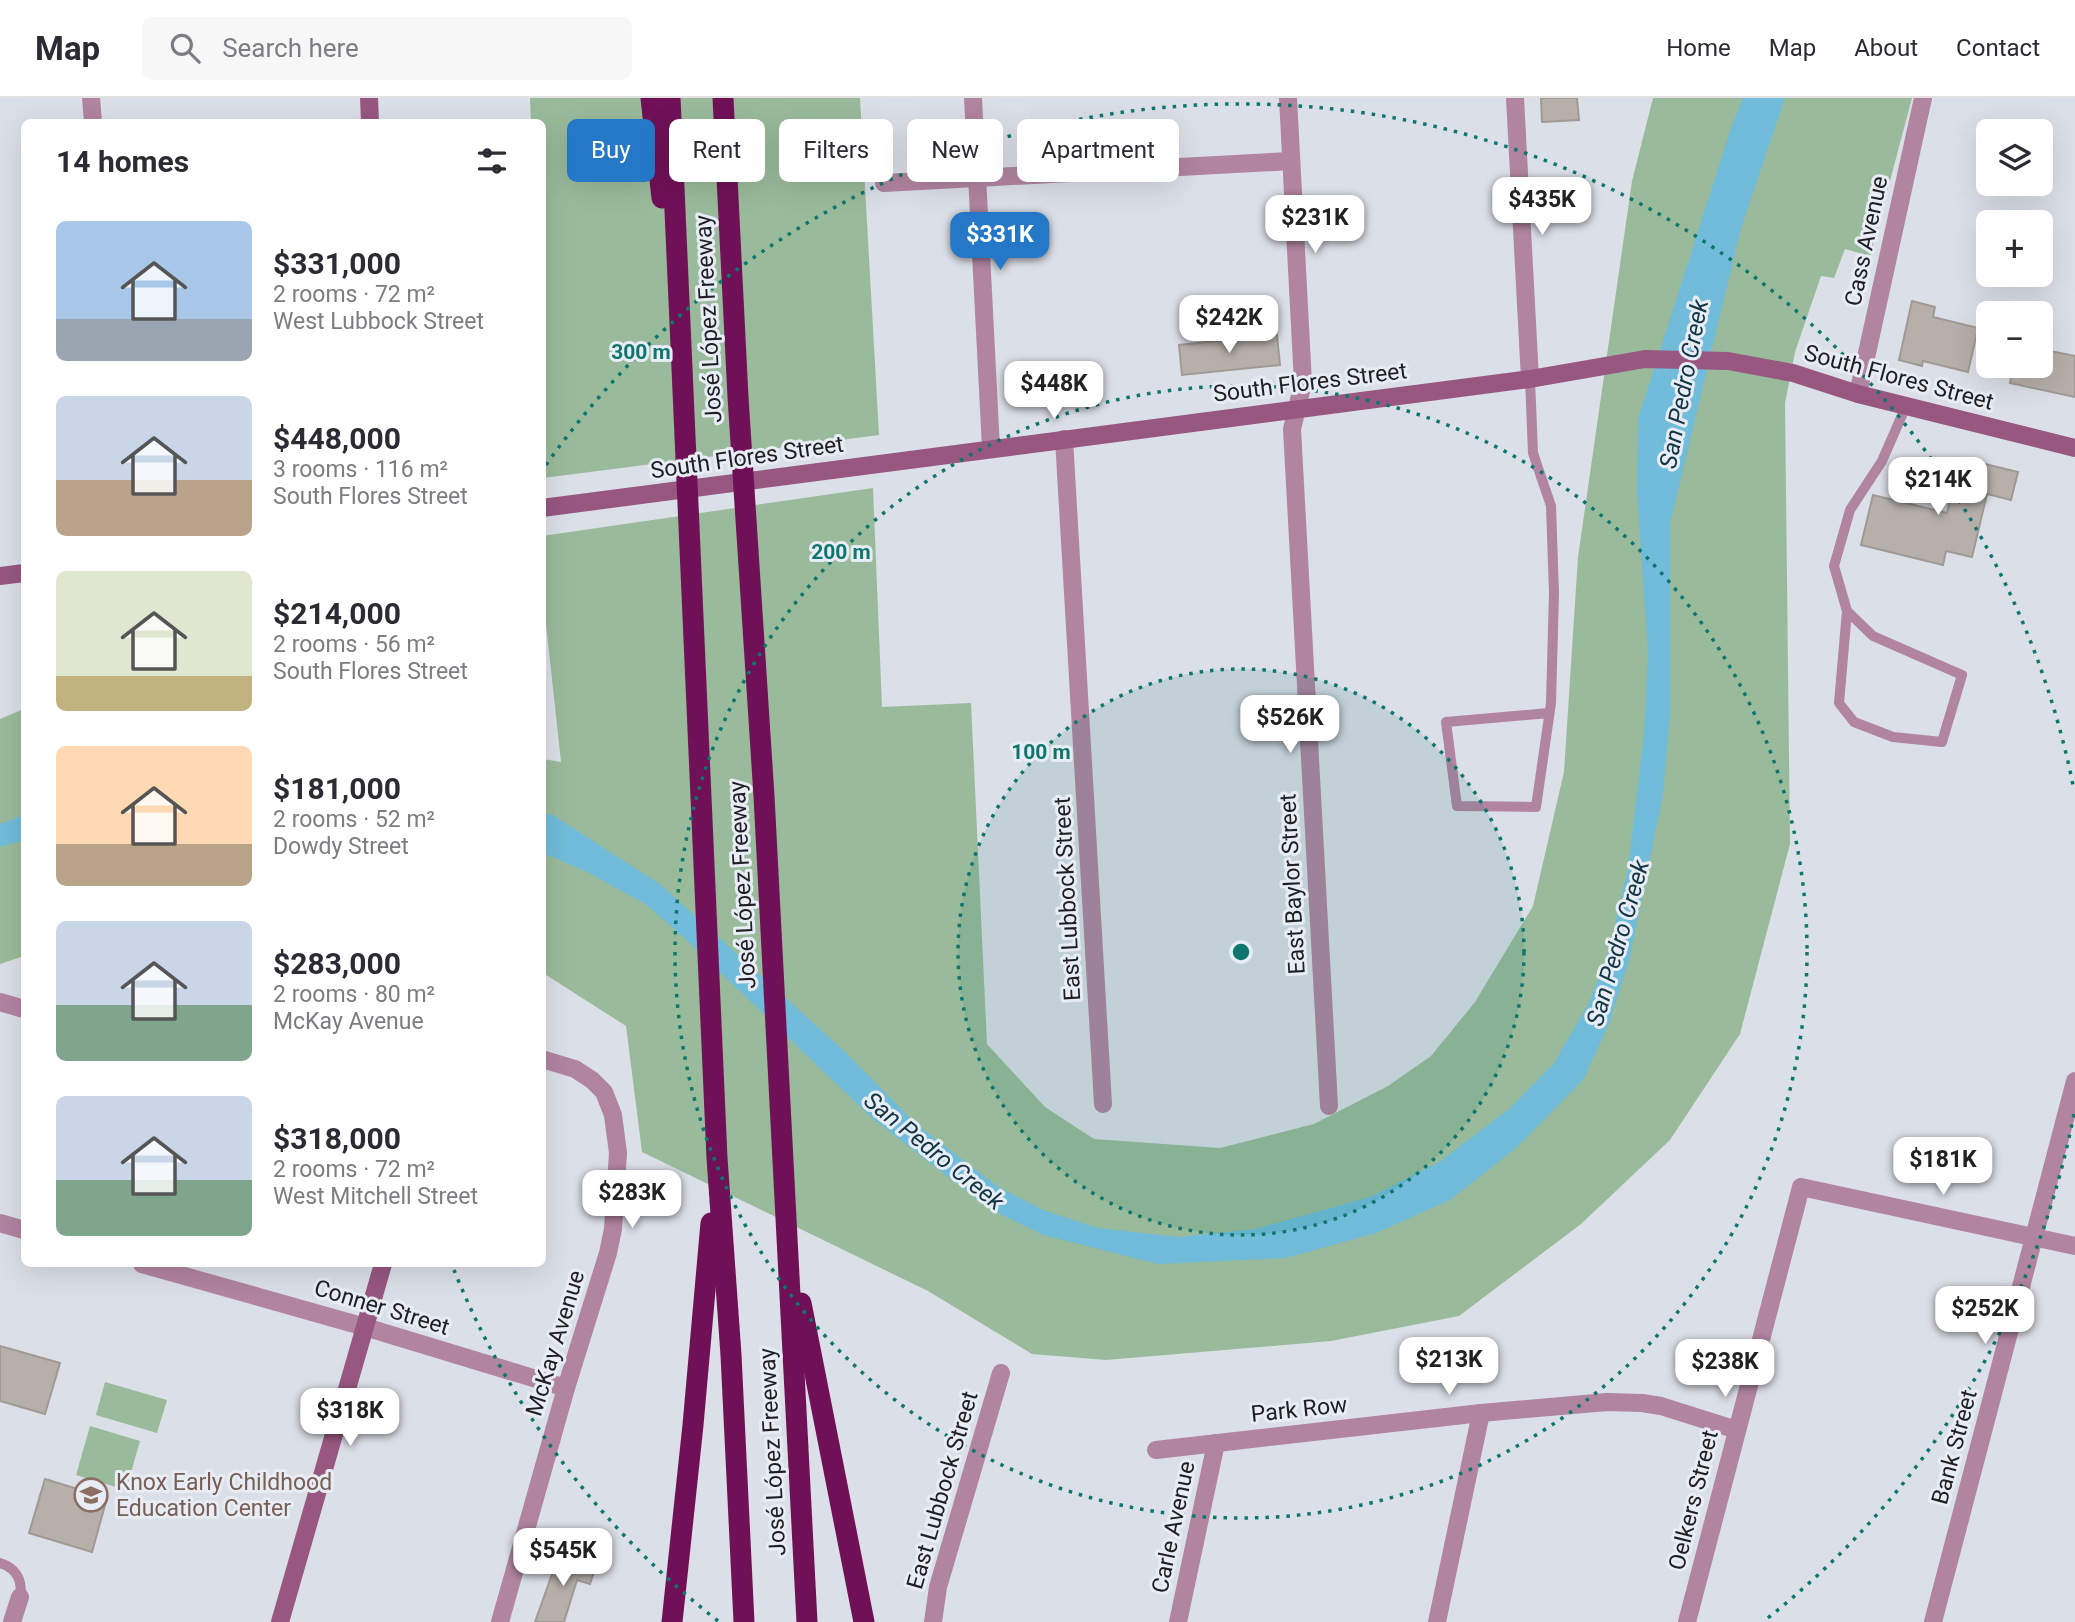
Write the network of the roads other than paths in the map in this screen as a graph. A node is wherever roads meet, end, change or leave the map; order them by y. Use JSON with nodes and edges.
{"nodes":[{"id":1,"x":91,"y":98,"type":"edge"},
{"id":2,"x":369,"y":98,"type":"edge"},
{"id":3,"x":651,"y":98,"type":"edge"},
{"id":4,"x":670,"y":98,"type":"edge"},
{"id":5,"x":723,"y":98,"type":"edge"},
{"id":6,"x":729,"y":98,"type":"edge"},
{"id":7,"x":973,"y":98,"type":"edge"},
{"id":8,"x":1288,"y":98,"type":"edge"},
{"id":9,"x":1515,"y":98,"type":"edge"},
{"id":10,"x":1923,"y":98,"type":"edge"},
{"id":11,"x":93,"y":119,"type":"edge"},
{"id":12,"x":370,"y":119,"type":"edge"},
{"id":13,"x":725,"y":119,"type":"edge"},
{"id":14,"x":728,"y":119,"type":"edge"},
{"id":15,"x":974,"y":119,"type":"edge"},
{"id":16,"x":1291,"y":161,"type":"junction"},
{"id":17,"x":1003,"y":178,"type":"edge"},
{"id":18,"x":728,"y":182,"type":"edge"},
{"id":19,"x":907,"y":182,"type":"edge"},
{"id":20,"x":977,"y":182,"type":"edge"},
{"id":21,"x":884,"y":183,"type":"dead end"},
{"id":22,"x":1530,"y":379,"type":"junction"},
{"id":23,"x":1858,"y":394,"type":"junction"},
{"id":24,"x":682,"y":395,"type":"junction"},
{"id":25,"x":1906,"y":406,"type":"junction"},
{"id":26,"x":1297,"y":408,"type":"junction"},
{"id":27,"x":1064,"y":439,"type":"junction"},
{"id":28,"x":991,"y":448,"type":"junction"},
{"id":29,"x":2075,"y":448,"type":"edge"},
{"id":30,"x":546,"y":507,"type":"edge"},
{"id":31,"x":21,"y":573,"type":"edge"},
{"id":32,"x":0,"y":576,"type":"edge"},
{"id":33,"x":1847,"y":611,"type":"junction"},
{"id":34,"x":1549,"y":713,"type":"junction"},
{"id":35,"x":0,"y":1002,"type":"edge"},
{"id":36,"x":21,"y":1008,"type":"edge"},
{"id":37,"x":546,"y":1060,"type":"edge"},
{"id":38,"x":2075,"y":1081,"type":"edge"},
{"id":39,"x":1104,"y":1104,"type":"dead end"},
{"id":40,"x":1329,"y":1106,"type":"dead end"},
{"id":41,"x":717,"y":1149,"type":"junction"},
{"id":42,"x":0,"y":1223,"type":"edge"},
{"id":43,"x":787,"y":1228,"type":"junction"},
{"id":44,"x":21,"y":1229,"type":"edge"},
{"id":45,"x":2034,"y":1236,"type":"junction"},
{"id":46,"x":2075,"y":1246,"type":"edge"},
{"id":47,"x":153,"y":1267,"type":"edge"},
{"id":48,"x":382,"y":1267,"type":"edge"},
{"id":49,"x":365,"y":1327,"type":"junction"},
{"id":50,"x":1001,"y":1373,"type":"dead end"},
{"id":51,"x":566,"y":1388,"type":"junction"},
{"id":52,"x":1481,"y":1413,"type":"junction"},
{"id":53,"x":1737,"y":1430,"type":"junction"},
{"id":54,"x":1216,"y":1443,"type":"junction"},
{"id":55,"x":1156,"y":1450,"type":"dead end"},
{"id":56,"x":0,"y":1563,"type":"edge"},
{"id":57,"x":20,"y":1597,"type":"joint"},
{"id":58,"x":12,"y":1622,"type":"edge"},
{"id":59,"x":279,"y":1622,"type":"edge"},
{"id":60,"x":500,"y":1622,"type":"edge"},
{"id":61,"x":672,"y":1622,"type":"edge"},
{"id":62,"x":744,"y":1622,"type":"edge"},
{"id":63,"x":807,"y":1622,"type":"edge"},
{"id":64,"x":864,"y":1622,"type":"edge"},
{"id":65,"x":933,"y":1622,"type":"edge"},
{"id":66,"x":1178,"y":1622,"type":"edge"},
{"id":67,"x":1437,"y":1622,"type":"edge"},
{"id":68,"x":1687,"y":1622,"type":"edge"},
{"id":69,"x":1933,"y":1622,"type":"edge"}],
"edges":[{"from":1,"to":11,"type":"street"},
{"from":2,"to":12,"type":"main road"},
{"from":3,"to":24,"type":"highway"},
{"from":4,"to":24,"type":"highway"},
{"from":5,"to":13,"type":"highway"},
{"from":6,"to":14,"type":"highway"},
{"from":7,"to":15,"type":"street"},
{"from":8,"to":16,"type":"street","name":"East Baylor Street"},
{"from":9,"to":22,"type":"street"},
{"from":10,"to":23,"type":"street","name":"Cass Avenue"},
{"from":16,"to":17,"type":"street"},
{"from":16,"to":26,"type":"street","name":"East Baylor Street"},
{"from":18,"to":43,"type":"highway","name":"José López Freeway"},
{"from":19,"to":21,"type":"street"},
{"from":20,"to":28,"type":"street"},
{"from":22,"to":23,"type":"main road","name":"South Flores Street"},
{"from":22,"to":26,"type":"main road","name":"South Flores Street"},
{"from":22,"to":34,"type":"lane"},
{"from":23,"to":25,"type":"main road","name":"South Flores Street"},
{"from":24,"to":41,"type":"highway","name":"José López Freeway"},
{"from":25,"to":29,"type":"main road","name":"South Flores Street"},
{"from":25,"to":33,"type":"lane"},
{"from":26,"to":27,"type":"main road","name":"South Flores Street"},
{"from":26,"to":40,"type":"street","name":"East Baylor Street"},
{"from":27,"to":28,"type":"main road","name":"South Flores Street"},
{"from":27,"to":39,"type":"street","name":"East Lubbock Street"},
{"from":28,"to":30,"type":"main road","name":"South Flores Street"},
{"from":31,"to":32,"type":"main road"},
{"from":33,"to":33,"type":"lane"},
{"from":34,"to":34,"type":"lane"},
{"from":35,"to":36,"type":"street"},
{"from":37,"to":51,"type":"street","name":"McKay Avenue"},
{"from":38,"to":45,"type":"street","name":"Bank Street"},
{"from":41,"to":61,"type":"highway"},
{"from":41,"to":62,"type":"highway","name":"José López Freeway"},
{"from":42,"to":44,"type":"street"},
{"from":43,"to":63,"type":"highway","name":"José López Freeway"},
{"from":43,"to":64,"type":"highway"},
{"from":45,"to":46,"type":"street"},
{"from":45,"to":53,"type":"street","name":"Oelkers Street"},
{"from":45,"to":69,"type":"street","name":"Bank Street"},
{"from":47,"to":49,"type":"street","name":"Conner Street"},
{"from":48,"to":49,"type":"main road"},
{"from":49,"to":51,"type":"street","name":"Conner Street"},
{"from":49,"to":59,"type":"main road"},
{"from":50,"to":65,"type":"street","name":"East Lubbock Street"},
{"from":51,"to":60,"type":"street","name":"McKay Avenue"},
{"from":52,"to":53,"type":"street","name":"Park Row"},
{"from":52,"to":54,"type":"street","name":"Park Row"},
{"from":52,"to":67,"type":"street"},
{"from":53,"to":68,"type":"street","name":"Oelkers Street"},
{"from":54,"to":55,"type":"street","name":"Park Row"},
{"from":54,"to":66,"type":"street","name":"Carle Avenue"},
{"from":56,"to":57,"type":"lane"},
{"from":57,"to":58,"type":"street"}]}
